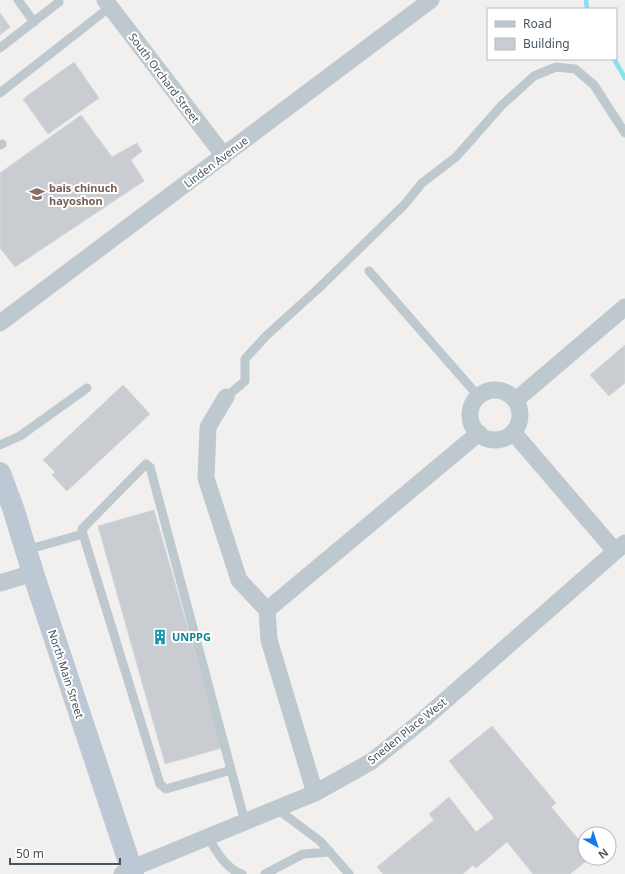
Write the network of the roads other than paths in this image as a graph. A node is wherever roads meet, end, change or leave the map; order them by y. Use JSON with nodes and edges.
{"nodes":[{"id":1,"x":18,"y":0,"type":"edge"},
{"id":2,"x":60,"y":1,"type":"edge"},
{"id":3,"x":108,"y":3,"type":"edge"},
{"id":4,"x":422,"y":3,"type":"edge"},
{"id":5,"x":34,"y":22,"type":"junction"},
{"id":6,"x":0,"y":48,"type":"edge"},
{"id":7,"x":0,"y":93,"type":"edge"},
{"id":8,"x":625,"y":133,"type":"edge"},
{"id":9,"x":224,"y":156,"type":"junction"},
{"id":10,"x":369,"y":271,"type":"dead end"},
{"id":11,"x":625,"y":307,"type":"edge"},
{"id":12,"x":0,"y":323,"type":"edge"},
{"id":13,"x":87,"y":388,"type":"dead end"},
{"id":14,"x":226,"y":397,"type":"joint"},
{"id":15,"x":479,"y":397,"type":"junction"},
{"id":16,"x":516,"y":400,"type":"junction"},
{"id":17,"x":513,"y":432,"type":"junction"},
{"id":18,"x":479,"y":433,"type":"junction"},
{"id":19,"x":0,"y":445,"type":"edge"},
{"id":20,"x":0,"y":473,"type":"edge"},
{"id":21,"x":83,"y":534,"type":"junction"},
{"id":22,"x":620,"y":547,"type":"edge"},
{"id":23,"x":26,"y":550,"type":"junction"},
{"id":24,"x":33,"y":573,"type":"junction"},
{"id":25,"x":0,"y":583,"type":"edge"},
{"id":26,"x":267,"y":610,"type":"junction"},
{"id":27,"x":231,"y":770,"type":"junction"},
{"id":28,"x":315,"y":793,"type":"junction"},
{"id":29,"x":277,"y":809,"type":"junction"},
{"id":30,"x":245,"y":822,"type":"junction"},
{"id":31,"x":208,"y":837,"type":"junction"},
{"id":32,"x":330,"y":852,"type":"junction"},
{"id":33,"x":128,"y":872,"type":"edge"},
{"id":34,"x":242,"y":874,"type":"edge"},
{"id":35,"x":265,"y":874,"type":"edge"},
{"id":36,"x":349,"y":874,"type":"edge"}],
"edges":[{"from":1,"to":5,"type":"lane"},
{"from":2,"to":5,"type":"lane"},
{"from":3,"to":7,"type":"lane"},
{"from":3,"to":9,"type":"street","name":"South Orchard Street"},
{"from":4,"to":9,"type":"street","name":"Linden Avenue"},
{"from":5,"to":6,"type":"lane"},
{"from":8,"to":14,"type":"lane"},
{"from":9,"to":12,"type":"street","name":"Linden Avenue"},
{"from":10,"to":15,"type":"lane"},
{"from":11,"to":16,"type":"street"},
{"from":13,"to":19,"type":"lane"},
{"from":14,"to":26,"type":"street"},
{"from":15,"to":16,"type":"street"},
{"from":15,"to":18,"type":"street"},
{"from":16,"to":17,"type":"street"},
{"from":17,"to":18,"type":"street"},
{"from":17,"to":22,"type":"street"},
{"from":18,"to":26,"type":"street"},
{"from":20,"to":23,"type":"main road","name":"North Main Street"},
{"from":21,"to":23,"type":"lane"},
{"from":21,"to":27,"type":"lane"},
{"from":21,"to":27,"type":"lane"},
{"from":22,"to":28,"type":"street","name":"Sneden Place West"},
{"from":23,"to":24,"type":"main road","name":"North Main Street"},
{"from":24,"to":25,"type":"street"},
{"from":24,"to":33,"type":"main road","name":"North Main Street"},
{"from":26,"to":28,"type":"street"},
{"from":27,"to":30,"type":"lane"},
{"from":28,"to":29,"type":"street","name":"Sneden Place West"},
{"from":29,"to":30,"type":"street","name":"Sneden Place West"},
{"from":29,"to":32,"type":"lane"},
{"from":30,"to":31,"type":"street","name":"Sneden Place West"},
{"from":31,"to":33,"type":"street","name":"Sneden Place West"},
{"from":31,"to":34,"type":"lane"},
{"from":32,"to":35,"type":"lane"},
{"from":32,"to":36,"type":"lane"}]}
